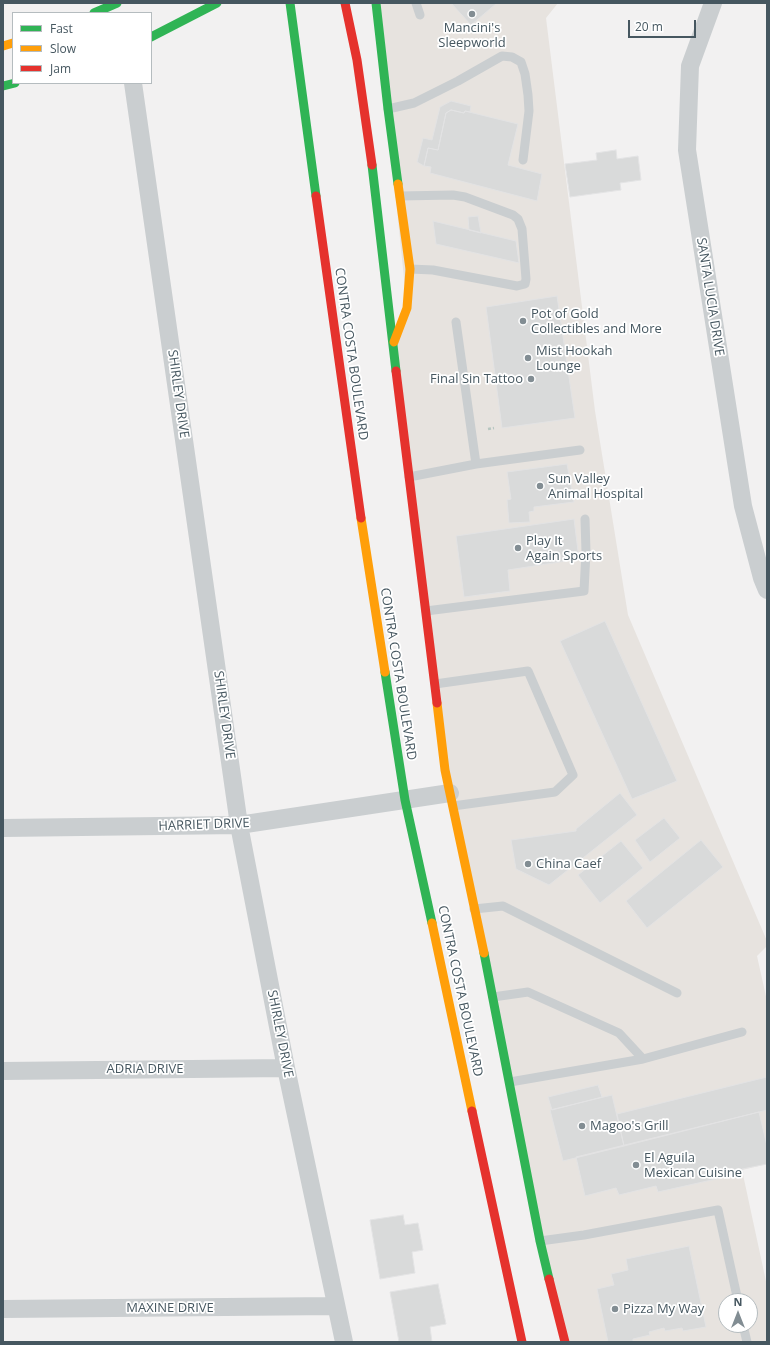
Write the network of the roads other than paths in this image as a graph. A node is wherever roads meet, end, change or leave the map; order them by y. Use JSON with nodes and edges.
{"nodes":[{"id":1,"x":117,"y":3,"type":"edge"},
{"id":2,"x":217,"y":3,"type":"edge"},
{"id":3,"x":290,"y":3,"type":"edge"},
{"id":4,"x":345,"y":3,"type":"edge"},
{"id":5,"x":376,"y":3,"type":"edge"},
{"id":6,"x":416,"y":3,"type":"edge"},
{"id":7,"x":713,"y":3,"type":"edge"},
{"id":8,"x":96,"y":12,"type":"edge"},
{"id":9,"x":420,"y":15,"type":"dead end"},
{"id":10,"x":152,"y":36,"type":"edge"},
{"id":11,"x":133,"y":84,"type":"edge"},
{"id":12,"x":388,"y":109,"type":"junction"},
{"id":13,"x":523,"y":160,"type":"dead end"},
{"id":14,"x":400,"y":196,"type":"junction"},
{"id":15,"x":410,"y":269,"type":"junction"},
{"id":16,"x":456,"y":322,"type":"dead end"},
{"id":17,"x":394,"y":342,"type":"junction"},
{"id":18,"x":580,"y":450,"type":"dead end"},
{"id":19,"x":476,"y":464,"type":"junction"},
{"id":20,"x":409,"y":477,"type":"junction"},
{"id":21,"x":585,"y":519,"type":"dead end"},
{"id":22,"x":767,"y":590,"type":"edge"},
{"id":23,"x":426,"y":611,"type":"junction"},
{"id":24,"x":435,"y":684,"type":"junction"},
{"id":25,"x":405,"y":800,"type":"junction"},
{"id":26,"x":451,"y":800,"type":"junction"},
{"id":27,"x":240,"y":825,"type":"junction"},
{"id":28,"x":3,"y":828,"type":"edge"},
{"id":29,"x":474,"y":909,"type":"junction"},
{"id":30,"x":677,"y":993,"type":"dead end"},
{"id":31,"x":493,"y":997,"type":"junction"},
{"id":32,"x":742,"y":1032,"type":"dead end"},
{"id":33,"x":643,"y":1059,"type":"junction"},
{"id":34,"x":286,"y":1068,"type":"junction"},
{"id":35,"x":3,"y":1071,"type":"edge"},
{"id":36,"x":510,"y":1082,"type":"junction"},
{"id":37,"x":540,"y":1241,"type":"junction"},
{"id":38,"x":736,"y":1293,"type":"edge"},
{"id":39,"x":336,"y":1306,"type":"junction"},
{"id":40,"x":3,"y":1309,"type":"edge"},
{"id":41,"x":344,"y":1342,"type":"edge"},
{"id":42,"x":522,"y":1342,"type":"edge"},
{"id":43,"x":564,"y":1342,"type":"edge"}],
"edges":[{"from":1,"to":8,"type":"main road"},
{"from":2,"to":10,"type":"main road"},
{"from":3,"to":25,"type":"main road","name":"CONTRA COSTA BOULEVARD"},
{"from":4,"to":17,"type":"main road"},
{"from":5,"to":12,"type":"main road"},
{"from":6,"to":9,"type":"lane"},
{"from":7,"to":22,"type":"street","name":"SANTA LUCIA DRIVE"},
{"from":11,"to":27,"type":"street","name":"SHIRLEY DRIVE"},
{"from":12,"to":13,"type":"lane"},
{"from":12,"to":14,"type":"main road"},
{"from":14,"to":15,"type":"main road"},
{"from":14,"to":15,"type":"lane"},
{"from":15,"to":17,"type":"main road"},
{"from":16,"to":19,"type":"lane"},
{"from":17,"to":20,"type":"main road"},
{"from":18,"to":19,"type":"lane"},
{"from":19,"to":20,"type":"lane"},
{"from":20,"to":23,"type":"main road"},
{"from":21,"to":23,"type":"lane"},
{"from":23,"to":24,"type":"main road"},
{"from":24,"to":26,"type":"main road"},
{"from":24,"to":26,"type":"lane"},
{"from":25,"to":26,"type":"street","name":"HARRIET DRIVE"},
{"from":25,"to":27,"type":"street","name":"HARRIET DRIVE"},
{"from":25,"to":42,"type":"main road","name":"CONTRA COSTA BOULEVARD"},
{"from":26,"to":29,"type":"main road"},
{"from":27,"to":28,"type":"street","name":"HARRIET DRIVE"},
{"from":27,"to":34,"type":"street","name":"SHIRLEY DRIVE"},
{"from":29,"to":30,"type":"lane"},
{"from":29,"to":31,"type":"main road"},
{"from":31,"to":33,"type":"lane"},
{"from":31,"to":36,"type":"main road"},
{"from":32,"to":33,"type":"lane"},
{"from":33,"to":36,"type":"lane"},
{"from":34,"to":35,"type":"street","name":"ADRIA DRIVE"},
{"from":34,"to":39,"type":"street","name":"SHIRLEY DRIVE"},
{"from":36,"to":37,"type":"main road"},
{"from":37,"to":38,"type":"lane"},
{"from":37,"to":43,"type":"main road"},
{"from":39,"to":40,"type":"street","name":"MAXINE DRIVE"},
{"from":39,"to":41,"type":"street","name":"SHIRLEY DRIVE"}]}
